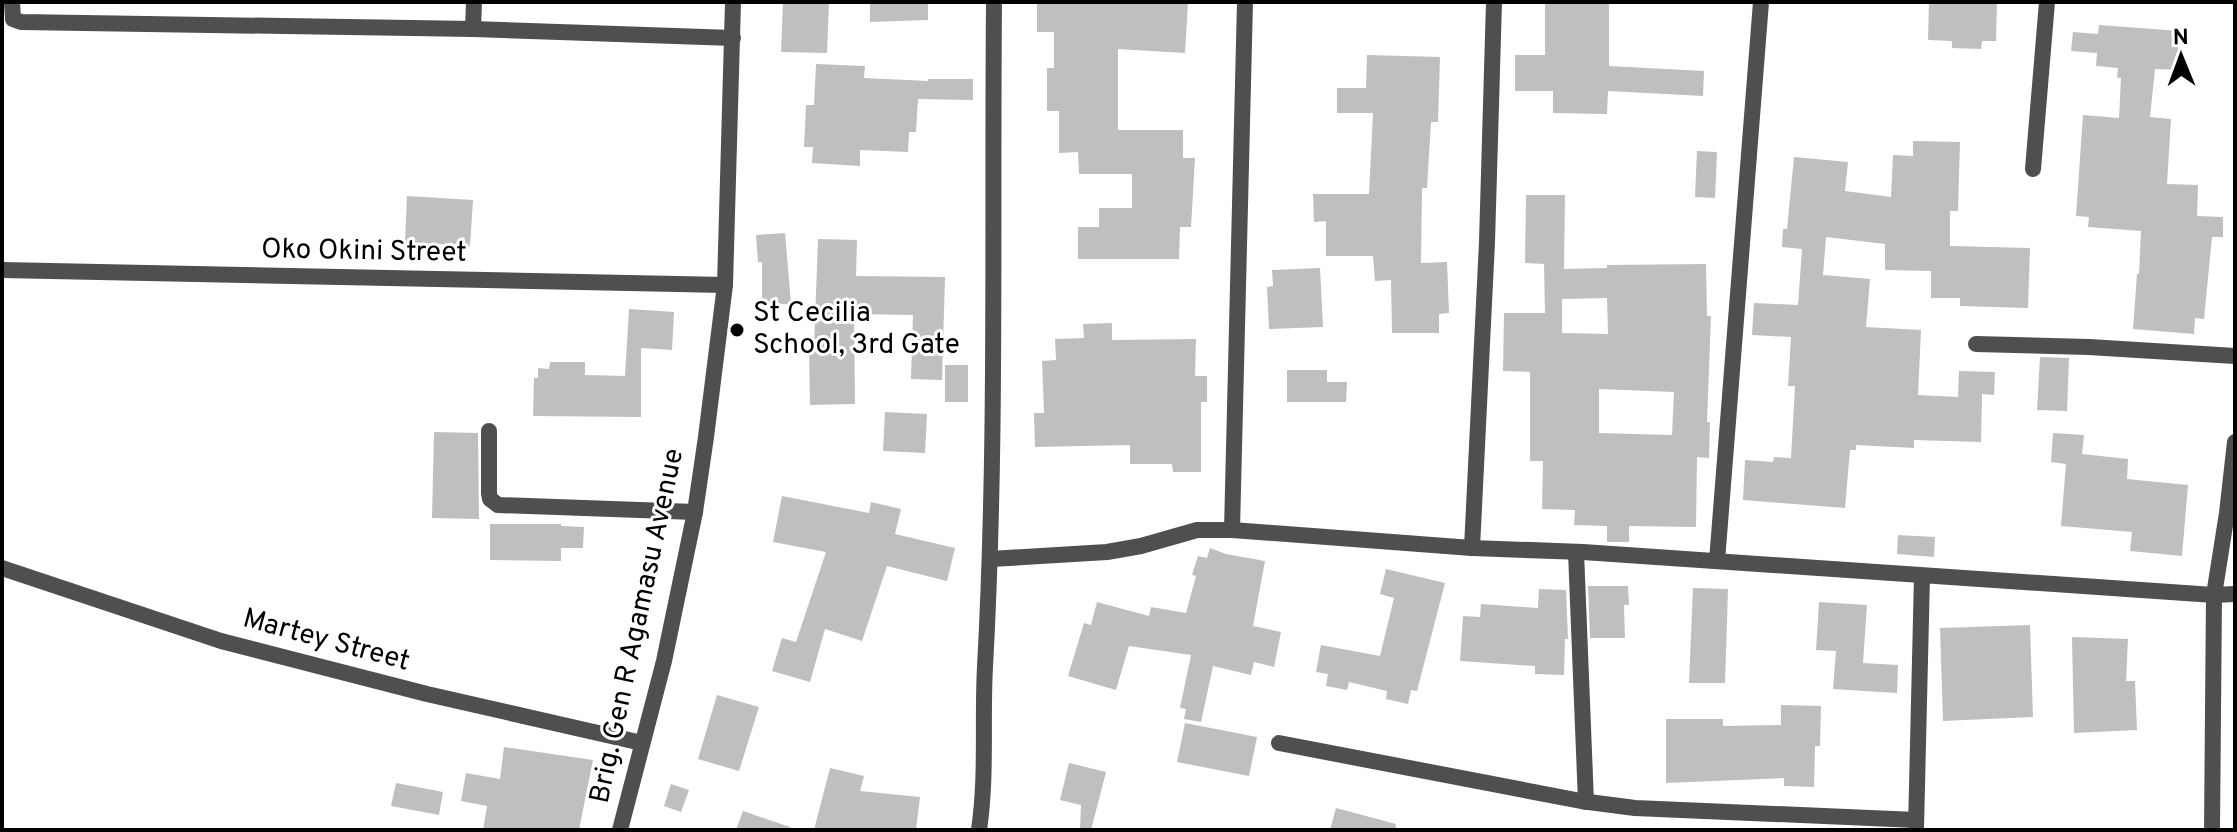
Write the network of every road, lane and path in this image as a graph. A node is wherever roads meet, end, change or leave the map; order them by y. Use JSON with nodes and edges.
{"nodes":[{"id":1,"x":12,"y":2,"type":"edge"},
{"id":2,"x":474,"y":2,"type":"edge"},
{"id":3,"x":733,"y":2,"type":"edge"},
{"id":4,"x":994,"y":2,"type":"edge"},
{"id":5,"x":1245,"y":2,"type":"edge"},
{"id":6,"x":1494,"y":2,"type":"edge"},
{"id":7,"x":1761,"y":2,"type":"edge"},
{"id":8,"x":2047,"y":2,"type":"edge"},
{"id":9,"x":473,"y":29,"type":"junction"},
{"id":10,"x":733,"y":38,"type":"junction"},
{"id":11,"x":2033,"y":169,"type":"dead end"},
{"id":12,"x":2,"y":270,"type":"edge"},
{"id":13,"x":725,"y":285,"type":"junction"},
{"id":14,"x":1976,"y":344,"type":"dead end"},
{"id":15,"x":2235,"y":356,"type":"edge"},
{"id":16,"x":489,"y":431,"type":"dead end"},
{"id":17,"x":2235,"y":442,"type":"edge"},
{"id":18,"x":695,"y":512,"type":"junction"},
{"id":19,"x":1232,"y":530,"type":"junction"},
{"id":20,"x":1472,"y":548,"type":"junction"},
{"id":21,"x":1576,"y":552,"type":"junction"},
{"id":22,"x":991,"y":559,"type":"junction"},
{"id":23,"x":1717,"y":561,"type":"junction"},
{"id":24,"x":2,"y":568,"type":"edge"},
{"id":25,"x":1922,"y":576,"type":"junction"},
{"id":26,"x":2235,"y":594,"type":"edge"},
{"id":27,"x":2214,"y":595,"type":"junction"},
{"id":28,"x":642,"y":743,"type":"junction"},
{"id":29,"x":1279,"y":743,"type":"dead end"},
{"id":30,"x":1586,"y":802,"type":"junction"},
{"id":31,"x":1916,"y":825,"type":"edge"},
{"id":32,"x":620,"y":830,"type":"edge"},
{"id":33,"x":979,"y":830,"type":"edge"},
{"id":34,"x":2212,"y":830,"type":"edge"}],
"edges":[{"from":1,"to":9,"type":"street"},
{"from":2,"to":9,"type":"street"},
{"from":3,"to":10,"type":"street","name":"Brig. Gen R Agamasu Avenue"},
{"from":4,"to":22,"type":"street"},
{"from":5,"to":19,"type":"street"},
{"from":6,"to":20,"type":"street"},
{"from":7,"to":23,"type":"street"},
{"from":8,"to":11,"type":"street"},
{"from":9,"to":10,"type":"street"},
{"from":10,"to":13,"type":"street","name":"Brig. Gen R Agamasu Avenue"},
{"from":12,"to":13,"type":"street","name":"Oko Okini Street"},
{"from":13,"to":18,"type":"street","name":"Brig. Gen R Agamasu Avenue"},
{"from":14,"to":15,"type":"street"},
{"from":16,"to":18,"type":"street"},
{"from":17,"to":27,"type":"street"},
{"from":18,"to":28,"type":"street","name":"Brig. Gen R Agamasu Avenue"},
{"from":19,"to":20,"type":"street"},
{"from":19,"to":22,"type":"street"},
{"from":20,"to":21,"type":"street"},
{"from":21,"to":23,"type":"street"},
{"from":21,"to":30,"type":"street"},
{"from":22,"to":33,"type":"street"},
{"from":23,"to":25,"type":"street"},
{"from":24,"to":28,"type":"street","name":"Martey Street"},
{"from":25,"to":27,"type":"street"},
{"from":25,"to":31,"type":"street"},
{"from":26,"to":27,"type":"street"},
{"from":27,"to":34,"type":"street"},
{"from":28,"to":32,"type":"street","name":"Brig. Gen R Agamasu Avenue"},
{"from":29,"to":30,"type":"street"},
{"from":30,"to":31,"type":"street"}]}
